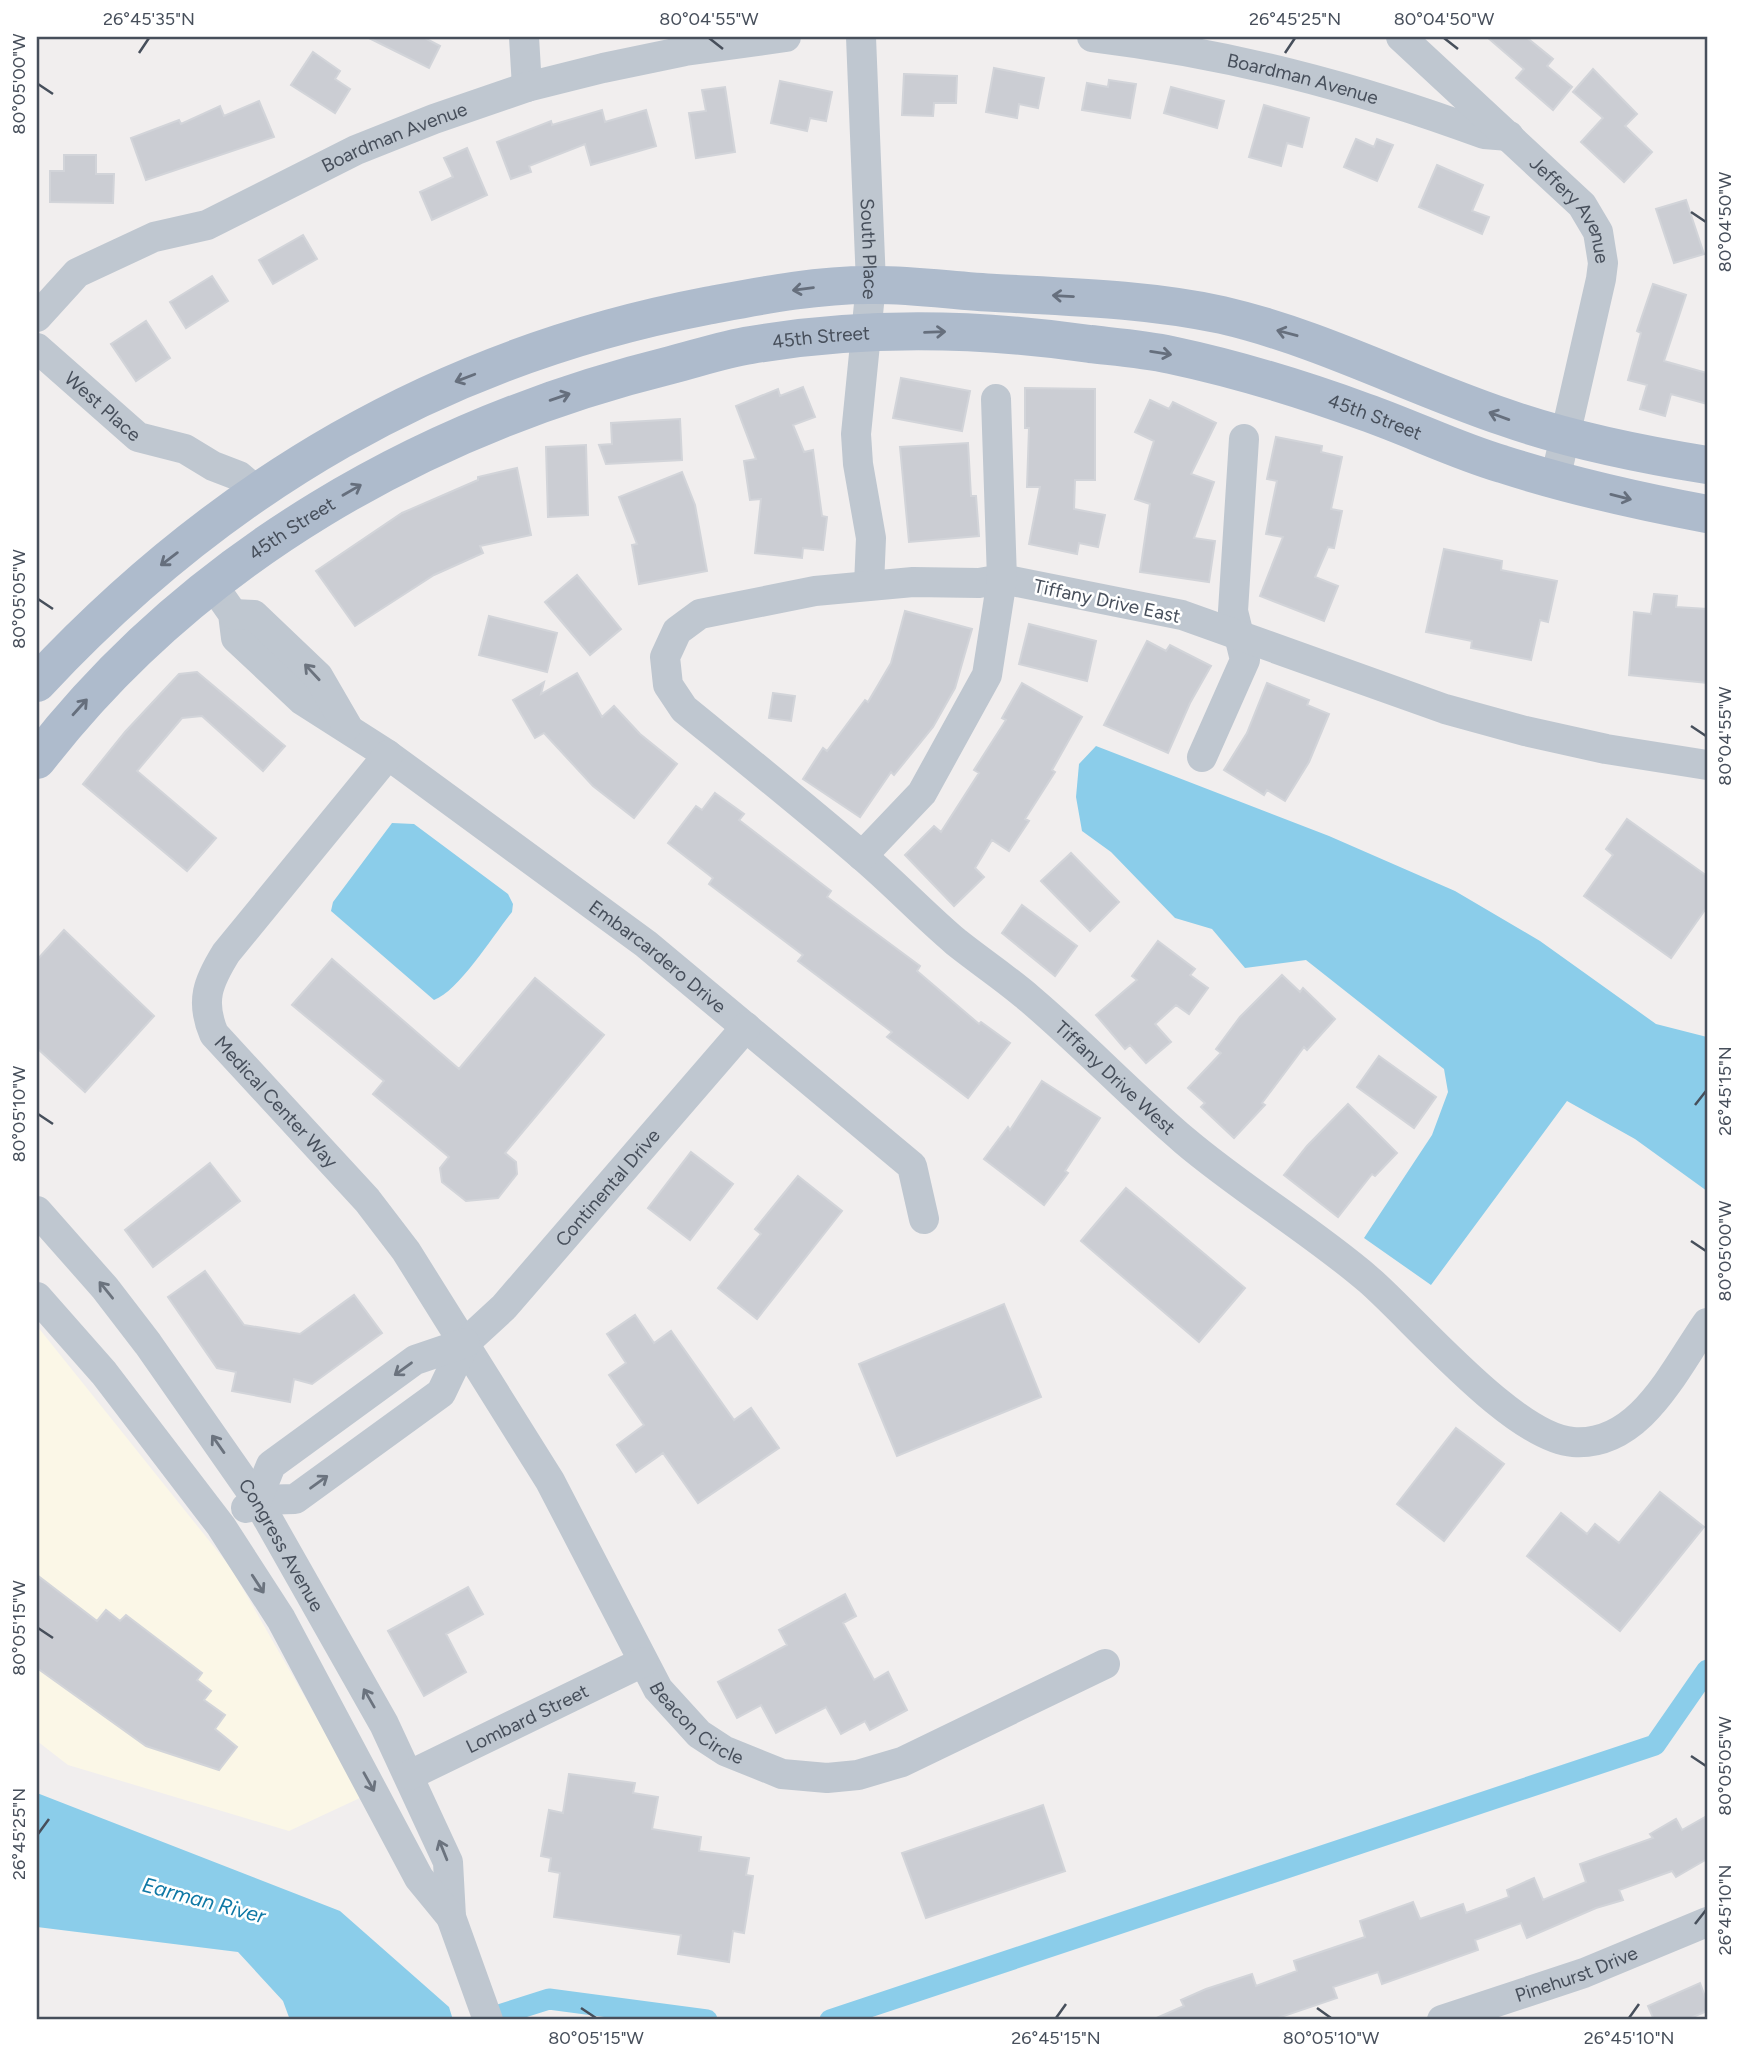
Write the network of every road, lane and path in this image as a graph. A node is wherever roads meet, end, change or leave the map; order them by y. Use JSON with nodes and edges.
{"nodes":[{"id":1,"x":524,"y":37,"type":"edge"},
{"id":2,"x":786,"y":37,"type":"edge"},
{"id":3,"x":861,"y":37,"type":"edge"},
{"id":4,"x":1092,"y":37,"type":"edge"},
{"id":5,"x":1402,"y":37,"type":"edge"},
{"id":6,"x":527,"y":87,"type":"junction"},
{"id":7,"x":1509,"y":136,"type":"junction"},
{"id":8,"x":871,"y":284,"type":"junction"},
{"id":9,"x":37,"y":317,"type":"edge"},
{"id":10,"x":867,"y":332,"type":"junction"},
{"id":11,"x":37,"y":348,"type":"edge"},
{"id":12,"x":996,"y":399,"type":"dead end"},
{"id":13,"x":1564,"y":436,"type":"junction"},
{"id":14,"x":1244,"y":439,"type":"dead end"},
{"id":15,"x":1707,"y":466,"type":"edge"},
{"id":16,"x":1555,"y":480,"type":"junction"},
{"id":17,"x":235,"y":506,"type":"junction"},
{"id":18,"x":1707,"y":514,"type":"edge"},
{"id":19,"x":1002,"y":579,"type":"junction"},
{"id":20,"x":869,"y":585,"type":"junction"},
{"id":21,"x":223,"y":599,"type":"junction"},
{"id":22,"x":1242,"y":639,"type":"junction"},
{"id":23,"x":37,"y":683,"type":"edge"},
{"id":24,"x":668,"y":685,"type":"joint"},
{"id":25,"x":388,"y":755,"type":"junction"},
{"id":26,"x":1202,"y":757,"type":"dead end"},
{"id":27,"x":37,"y":760,"type":"edge"},
{"id":28,"x":1707,"y":765,"type":"edge"},
{"id":29,"x":862,"y":856,"type":"junction"},
{"id":30,"x":746,"y":1027,"type":"junction"},
{"id":31,"x":37,"y":1211,"type":"edge"},
{"id":32,"x":924,"y":1219,"type":"dead end"},
{"id":33,"x":37,"y":1297,"type":"edge"},
{"id":34,"x":1707,"y":1323,"type":"edge"},
{"id":35,"x":466,"y":1343,"type":"junction"},
{"id":36,"x":257,"y":1500,"type":"junction"},
{"id":37,"x":221,"y":1526,"type":"junction"},
{"id":38,"x":643,"y":1662,"type":"junction"},
{"id":39,"x":1105,"y":1664,"type":"dead end"},
{"id":40,"x":410,"y":1774,"type":"junction"},
{"id":41,"x":451,"y":1917,"type":"junction"},
{"id":42,"x":1707,"y":1922,"type":"edge"},
{"id":43,"x":488,"y":2020,"type":"edge"},
{"id":44,"x":1442,"y":2020,"type":"edge"}],
"edges":[{"from":1,"to":6,"type":"street"},
{"from":2,"to":6,"type":"street","name":"Boardman Avenue"},
{"from":3,"to":8,"type":"street","name":"South Place"},
{"from":4,"to":7,"type":"street","name":"Boardman Avenue"},
{"from":5,"to":7,"type":"street","name":"Jeffery Avenue"},
{"from":6,"to":9,"type":"street","name":"Boardman Avenue"},
{"from":7,"to":13,"type":"street","name":"Jeffery Avenue"},
{"from":8,"to":10,"type":"street","name":"South Place"},
{"from":13,"to":8,"type":"main road","one_way":true},
{"from":8,"to":17,"type":"main road","one_way":true},
{"from":10,"to":16,"type":"main road","name":"45th Street","one_way":true},
{"from":10,"to":20,"type":"street","name":"South Place"},
{"from":21,"to":10,"type":"main road","name":"45th Street","one_way":true},
{"from":11,"to":17,"type":"street","name":"West Place"},
{"from":12,"to":19,"type":"street"},
{"from":13,"to":15,"type":"main road"},
{"from":13,"to":16,"type":"street","name":"Jeffery Avenue"},
{"from":14,"to":22,"type":"street"},
{"from":16,"to":18,"type":"main road","name":"45th Street","one_way":true},
{"from":17,"to":21,"type":"main road"},
{"from":17,"to":23,"type":"main road","one_way":true},
{"from":19,"to":20,"type":"street","name":"Tiffany Drive East"},
{"from":19,"to":22,"type":"street","name":"Tiffany Drive East"},
{"from":19,"to":29,"type":"street"},
{"from":20,"to":24,"type":"street","name":"Tiffany Drive East"},
{"from":21,"to":25,"type":"street","name":"Embarcardero Drive"},
{"from":27,"to":21,"type":"main road","name":"45th Street","one_way":true},
{"from":22,"to":26,"type":"street"},
{"from":22,"to":28,"type":"street","name":"Tiffany Drive East"},
{"from":24,"to":29,"type":"street","name":"Tiffany Drive West"},
{"from":25,"to":30,"type":"street","name":"Embarcardero Drive"},
{"from":25,"to":35,"type":"street","name":"Medical Center Way"},
{"from":29,"to":34,"type":"street","name":"Tiffany Drive West"},
{"from":30,"to":32,"type":"street","name":"Embarcardero Drive"},
{"from":30,"to":35,"type":"street","name":"Continental Drive"},
{"from":36,"to":31,"type":"street","name":"Congress Avenue","one_way":true},
{"from":33,"to":37,"type":"street","name":"Congress Avenue"},
{"from":35,"to":36,"type":"street","name":"Continental Drive","one_way":true},
{"from":36,"to":35,"type":"street","name":"Continental Drive","one_way":true},
{"from":35,"to":38,"type":"street","name":"Beacon Circle"},
{"from":36,"to":37,"type":"street"},
{"from":40,"to":36,"type":"street","name":"Congress Avenue","one_way":true},
{"from":37,"to":41,"type":"street","name":"Congress Avenue","one_way":true},
{"from":38,"to":39,"type":"street","name":"Beacon Circle"},
{"from":38,"to":40,"type":"street","name":"Lombard Street"},
{"from":41,"to":40,"type":"street","name":"Congress Avenue","one_way":true},
{"from":41,"to":43,"type":"street","name":"Congress Avenue"},
{"from":42,"to":44,"type":"street","name":"Pinehurst Drive"}]}
